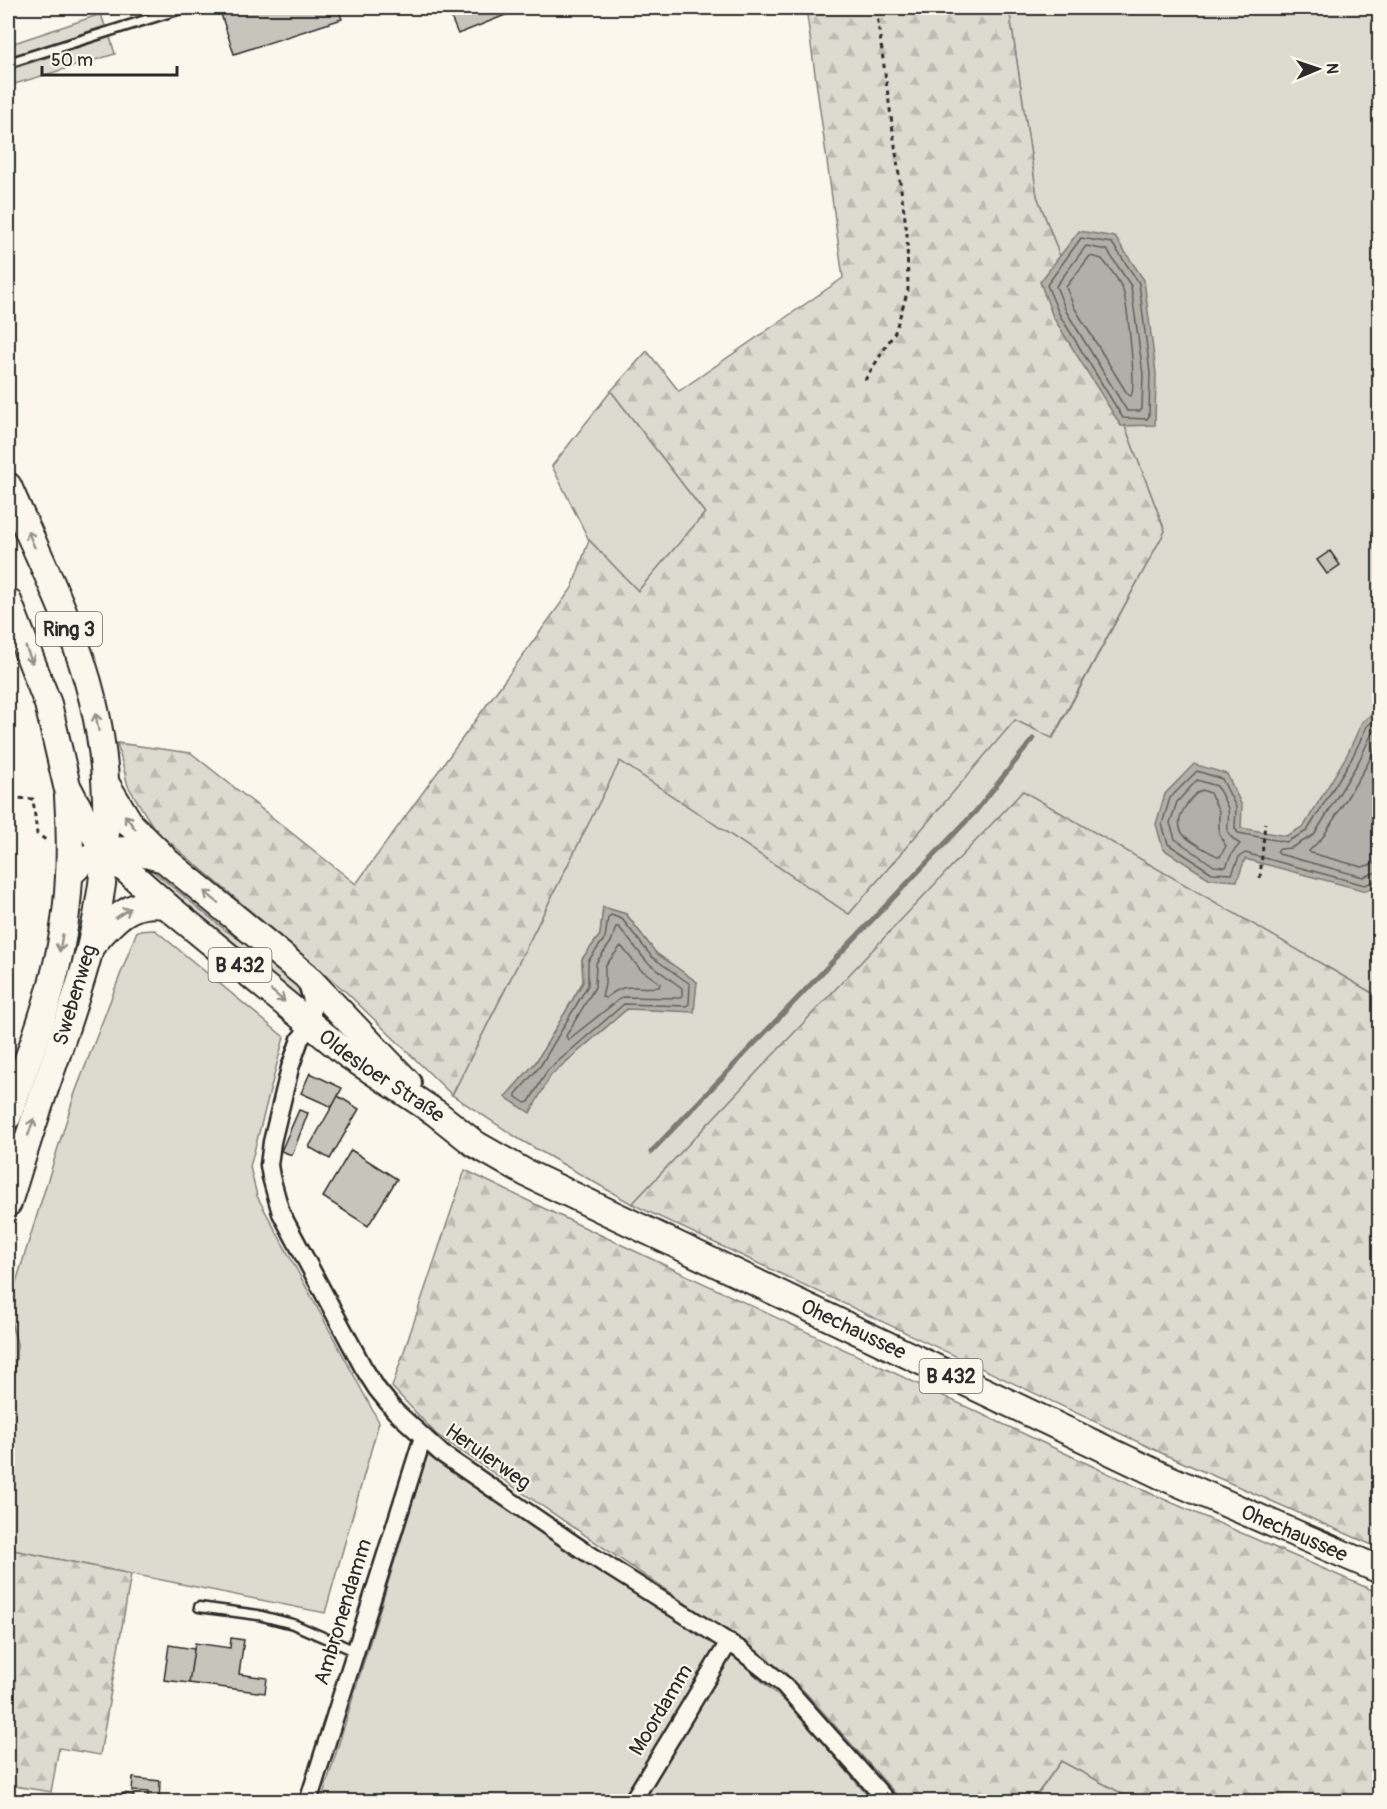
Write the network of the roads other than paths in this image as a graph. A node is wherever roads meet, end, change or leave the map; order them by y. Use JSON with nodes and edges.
{"nodes":[{"id":1,"x":184,"y":8,"type":"edge"},
{"id":2,"x":8,"y":63,"type":"edge"},
{"id":3,"x":8,"y":486,"type":"edge"},
{"id":4,"x":8,"y":601,"type":"edge"},
{"id":5,"x":104,"y":780,"type":"junction"},
{"id":6,"x":67,"y":786,"type":"junction"},
{"id":7,"x":105,"y":851,"type":"junction"},
{"id":8,"x":164,"y":859,"type":"junction"},
{"id":9,"x":69,"y":875,"type":"junction"},
{"id":10,"x":167,"y":906,"type":"junction"},
{"id":11,"x":91,"y":946,"type":"junction"},
{"id":12,"x":305,"y":975,"type":"junction"},
{"id":13,"x":311,"y":1025,"type":"junction"},
{"id":14,"x":356,"y":1027,"type":"junction"},
{"id":15,"x":436,"y":1113,"type":"junction"},
{"id":16,"x":8,"y":1116,"type":"edge"},
{"id":17,"x":8,"y":1203,"type":"edge"},
{"id":18,"x":423,"y":1437,"type":"junction"},
{"id":19,"x":1380,"y":1570,"type":"edge"},
{"id":20,"x":199,"y":1607,"type":"dead end"},
{"id":21,"x":729,"y":1642,"type":"junction"},
{"id":22,"x":355,"y":1651,"type":"junction"},
{"id":23,"x":309,"y":1802,"type":"edge"},
{"id":24,"x":632,"y":1802,"type":"edge"},
{"id":25,"x":888,"y":1802,"type":"edge"}],
"edges":[{"from":1,"to":2,"type":"lane"},
{"from":5,"to":3,"type":"main road","number":"Ring 3","one_way":true},
{"from":4,"to":6,"type":"main road","name":"Oldesloer Straße","number":"Ring 3","one_way":true},
{"from":5,"to":7,"type":"main road","name":"Swebenweg","number":"Ring 3"},
{"from":8,"to":5,"type":"main road","number":"B 432","one_way":true},
{"from":6,"to":7,"type":"main road","name":"Oldesloer Straße","number":"B 432"},
{"from":6,"to":9,"type":"main road","name":"Swebenweg","number":"Ring 3"},
{"from":7,"to":8,"type":"main road","name":"Oldesloer Straße"},
{"from":7,"to":9,"type":"main road","name":"Oldesloer Straße"},
{"from":7,"to":10,"type":"main road","name":"Oldesloer Straße","number":"B 432"},
{"from":7,"to":11,"type":"main road","name":"Swebenweg","number":"Ring 3"},
{"from":12,"to":8,"type":"main road","name":"Oldesloer Straße","number":"B 432","one_way":true},
{"from":9,"to":16,"type":"main road","name":"Swebenweg","number":"Ring 3","one_way":true},
{"from":11,"to":10,"type":"main road","one_way":true},
{"from":10,"to":13,"type":"main road","name":"Oldesloer Straße","number":"B 432","one_way":true},
{"from":17,"to":11,"type":"main road","name":"Swebenweg","number":"Ring 3","one_way":true},
{"from":12,"to":13,"type":"street"},
{"from":12,"to":14,"type":"main road","name":"Oldesloer Straße","number":"B 432"},
{"from":13,"to":14,"type":"street"},
{"from":13,"to":15,"type":"main road","name":"Oldesloer Straße","number":"B 432"},
{"from":13,"to":18,"type":"street","name":"Herulerweg"},
{"from":14,"to":15,"type":"main road","name":"Oldesloer Straße","number":"B 432"},
{"from":15,"to":19,"type":"main road","name":"Ohechaussee","number":"B 432"},
{"from":18,"to":21,"type":"street","name":"Herulerweg"},
{"from":18,"to":22,"type":"street","name":"Ambronendamm"},
{"from":20,"to":22,"type":"lane"},
{"from":21,"to":24,"type":"street","name":"Moordamm"},
{"from":21,"to":25,"type":"street","name":"Herulerweg"},
{"from":22,"to":23,"type":"street","name":"Ambronendamm"}]}
